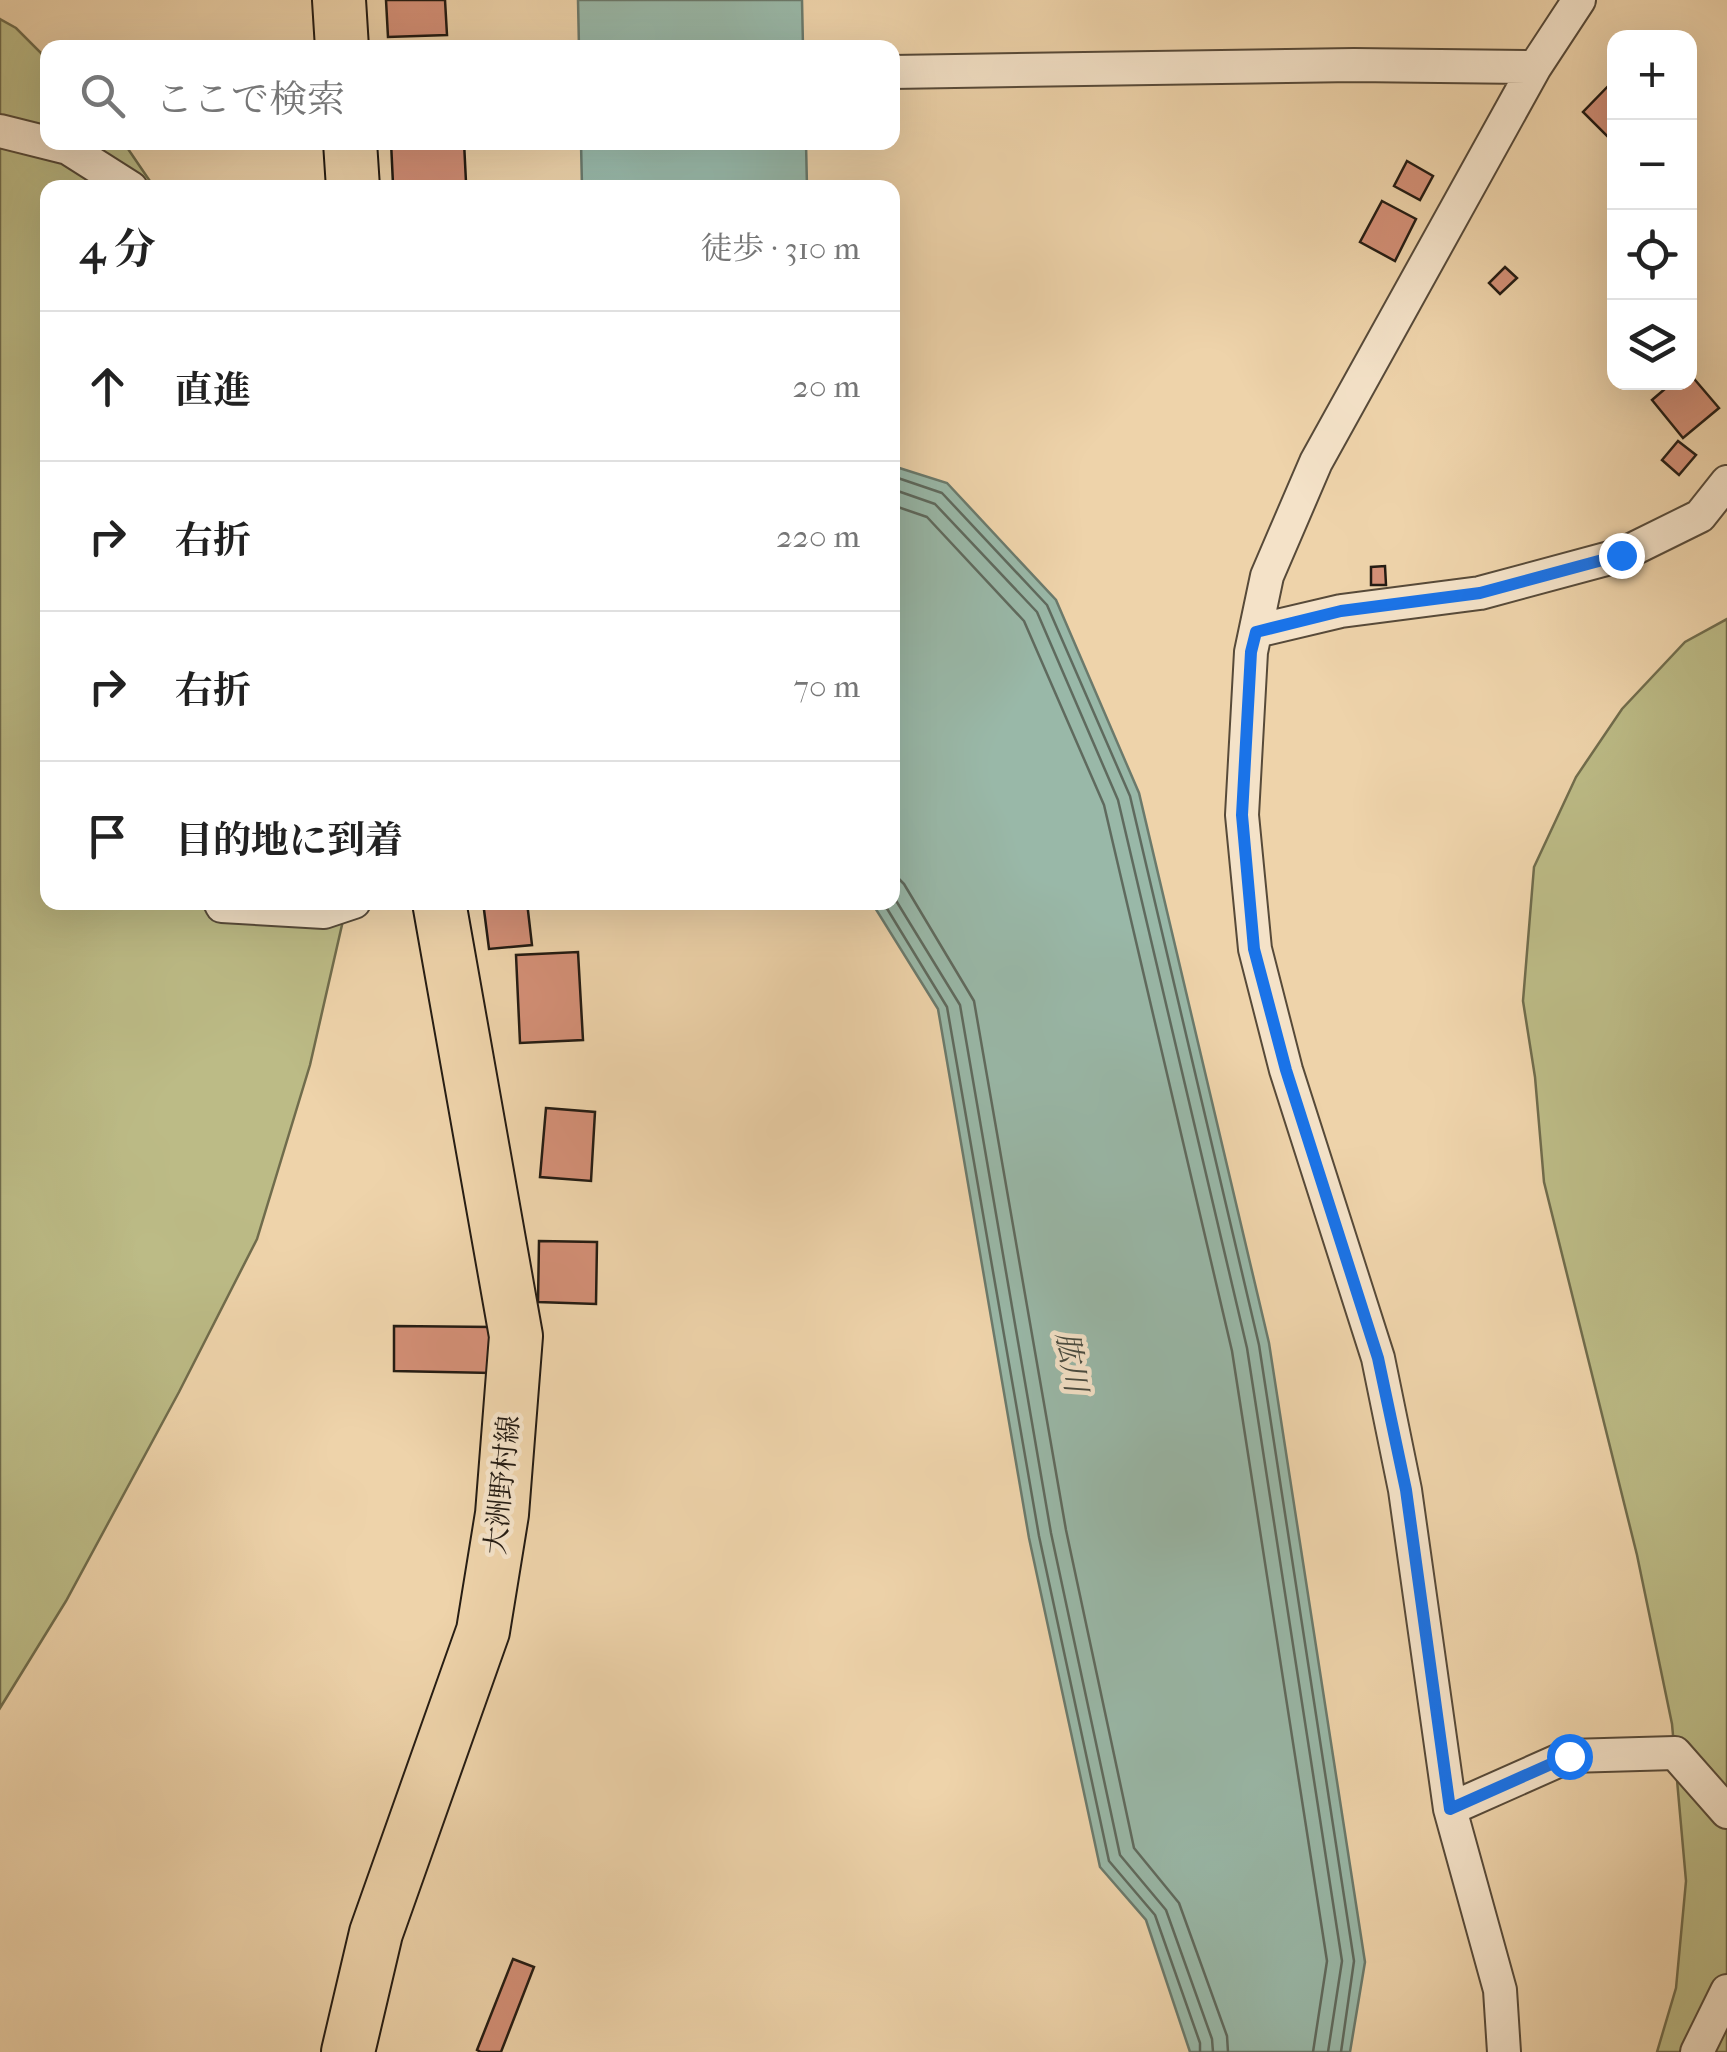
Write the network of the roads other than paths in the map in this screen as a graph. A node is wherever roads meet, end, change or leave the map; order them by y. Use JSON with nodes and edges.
{"nodes":[{"id":1,"x":339,"y":0,"type":"edge"},
{"id":2,"x":1579,"y":0,"type":"edge"},
{"id":3,"x":342,"y":40,"type":"edge"},
{"id":4,"x":1535,"y":67,"type":"junction"},
{"id":5,"x":900,"y":72,"type":"edge"},
{"id":6,"x":0,"y":132,"type":"edge"},
{"id":7,"x":40,"y":141,"type":"edge"},
{"id":8,"x":71,"y":150,"type":"edge"},
{"id":9,"x":351,"y":150,"type":"edge"},
{"id":10,"x":118,"y":180,"type":"edge"},
{"id":11,"x":353,"y":180,"type":"edge"},
{"id":12,"x":1727,"y":482,"type":"edge"},
{"id":13,"x":1256,"y":632,"type":"junction"},
{"id":14,"x":290,"y":910,"type":"edge"},
{"id":15,"x":330,"y":910,"type":"edge"},
{"id":16,"x":440,"y":910,"type":"edge"},
{"id":17,"x":1450,"y":1809,"type":"junction"},
{"id":18,"x":1727,"y":1812,"type":"edge"},
{"id":19,"x":1727,"y":1991,"type":"edge"},
{"id":20,"x":348,"y":2052,"type":"edge"},
{"id":21,"x":1504,"y":2052,"type":"edge"},
{"id":22,"x":1697,"y":2052,"type":"edge"}],
"edges":[{"from":1,"to":3,"type":"main road"},
{"from":2,"to":4,"type":"street"},
{"from":4,"to":5,"type":"street"},
{"from":4,"to":13,"type":"street"},
{"from":6,"to":7,"type":"street"},
{"from":8,"to":10,"type":"street"},
{"from":9,"to":11,"type":"main road"},
{"from":12,"to":13,"type":"street"},
{"from":13,"to":17,"type":"street"},
{"from":14,"to":15,"type":"street"},
{"from":16,"to":20,"type":"main road","name":"大洲野村線"},
{"from":17,"to":18,"type":"street"},
{"from":17,"to":21,"type":"street"},
{"from":19,"to":22,"type":"street"}]}
